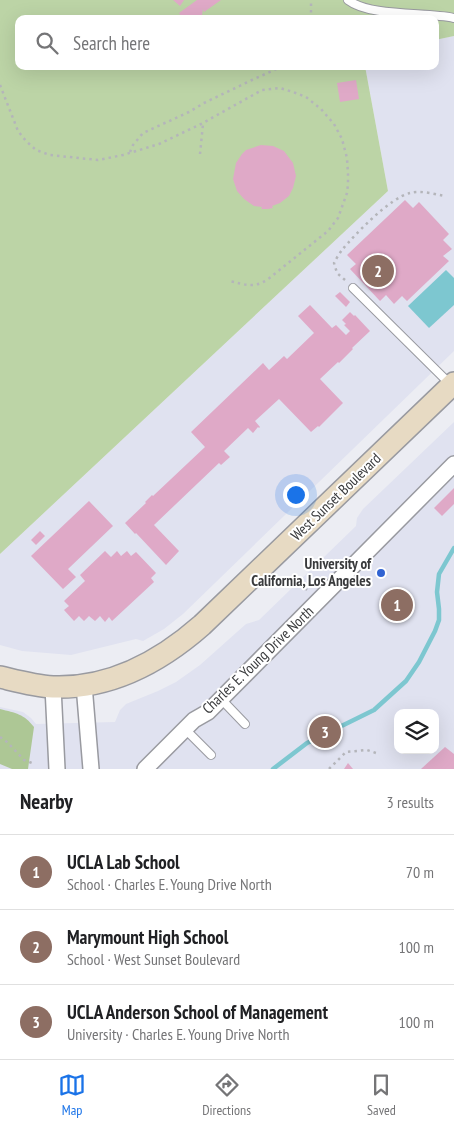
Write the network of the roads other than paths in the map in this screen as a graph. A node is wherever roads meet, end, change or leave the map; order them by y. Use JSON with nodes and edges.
{"nodes":[{"id":1,"x":348,"y":0,"type":"edge"},
{"id":2,"x":421,"y":15,"type":"edge"},
{"id":3,"x":439,"y":17,"type":"edge"},
{"id":4,"x":454,"y":18,"type":"edge"},
{"id":5,"x":353,"y":288,"type":"road end"},
{"id":6,"x":453,"y":384,"type":"edge"},
{"id":7,"x":454,"y":464,"type":"edge"},
{"id":8,"x":0,"y":677,"type":"edge"},
{"id":9,"x":84,"y":685,"type":"junction"},
{"id":10,"x":53,"y":687,"type":"junction"},
{"id":11,"x":220,"y":699,"type":"junction"},
{"id":12,"x":245,"y":724,"type":"dead end"},
{"id":13,"x":185,"y":729,"type":"junction"},
{"id":14,"x":211,"y":755,"type":"dead end"},
{"id":15,"x":57,"y":769,"type":"edge"},
{"id":16,"x":91,"y":769,"type":"edge"},
{"id":17,"x":144,"y":769,"type":"edge"}],
"edges":[{"from":1,"to":2,"type":"lane"},
{"from":3,"to":4,"type":"lane"},
{"from":5,"to":6,"type":"lane"},
{"from":6,"to":9,"type":"main road","name":"West Sunset Boulevard"},
{"from":7,"to":11,"type":"street","name":"Charles E. Young Drive North"},
{"from":8,"to":10,"type":"main road","name":"West Sunset Boulevard"},
{"from":9,"to":10,"type":"main road","name":"West Sunset Boulevard"},
{"from":9,"to":16,"type":"street"},
{"from":10,"to":15,"type":"street"},
{"from":11,"to":12,"type":"lane"},
{"from":11,"to":13,"type":"street","name":"Charles E. Young Drive North"},
{"from":13,"to":14,"type":"lane"},
{"from":13,"to":17,"type":"street","name":"Charles E. Young Drive North"}]}
